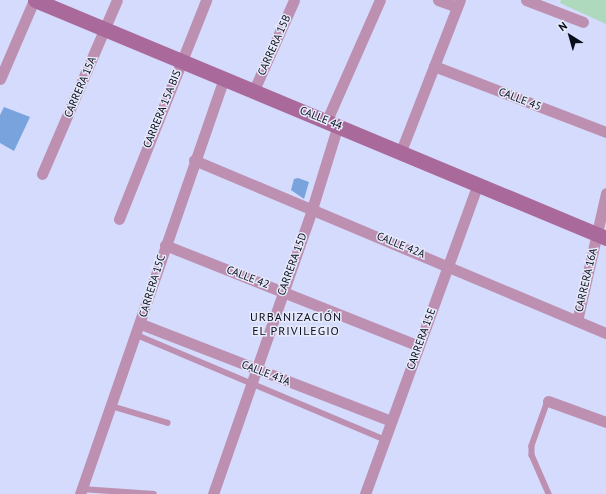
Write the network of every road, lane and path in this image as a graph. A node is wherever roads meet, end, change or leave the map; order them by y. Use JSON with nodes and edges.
{"nodes":[{"id":1,"x":35,"y":0,"type":"edge"},
{"id":2,"x":117,"y":0,"type":"edge"},
{"id":3,"x":206,"y":0,"type":"edge"},
{"id":4,"x":294,"y":0,"type":"edge"},
{"id":5,"x":380,"y":0,"type":"edge"},
{"id":6,"x":438,"y":0,"type":"edge"},
{"id":7,"x":526,"y":0,"type":"edge"},
{"id":8,"x":458,"y":4,"type":"edge"},
{"id":9,"x":583,"y":22,"type":"dead end"},
{"id":10,"x":105,"y":29,"type":"junction"},
{"id":11,"x":182,"y":60,"type":"junction"},
{"id":12,"x":434,"y":66,"type":"junction"},
{"id":13,"x":224,"y":78,"type":"junction"},
{"id":14,"x":0,"y":79,"type":"edge"},
{"id":15,"x":254,"y":90,"type":"junction"},
{"id":16,"x":332,"y":122,"type":"junction"},
{"id":17,"x":606,"y":132,"type":"edge"},
{"id":18,"x":401,"y":151,"type":"junction"},
{"id":19,"x":194,"y":160,"type":"junction"},
{"id":20,"x":42,"y":174,"type":"dead end"},
{"id":21,"x":478,"y":183,"type":"junction"},
{"id":22,"x":606,"y":193,"type":"edge"},
{"id":23,"x":312,"y":209,"type":"junction"},
{"id":24,"x":119,"y":218,"type":"dead end"},
{"id":25,"x":601,"y":236,"type":"edge"},
{"id":26,"x":165,"y":245,"type":"junction"},
{"id":27,"x":448,"y":265,"type":"junction"},
{"id":28,"x":282,"y":291,"type":"junction"},
{"id":29,"x":577,"y":320,"type":"junction"},
{"id":30,"x":141,"y":324,"type":"junction"},
{"id":31,"x":606,"y":333,"type":"edge"},
{"id":32,"x":137,"y":335,"type":"junction"},
{"id":33,"x":419,"y":346,"type":"junction"},
{"id":34,"x":254,"y":370,"type":"junction"},
{"id":35,"x":250,"y":384,"type":"junction"},
{"id":36,"x":548,"y":401,"type":"joint"},
{"id":37,"x":111,"y":406,"type":"junction"},
{"id":38,"x":391,"y":421,"type":"junction"},
{"id":39,"x":606,"y":422,"type":"edge"},
{"id":40,"x":168,"y":423,"type":"dead end"},
{"id":41,"x":384,"y":440,"type":"junction"},
{"id":42,"x":81,"y":491,"type":"edge"},
{"id":43,"x":154,"y":494,"type":"edge"},
{"id":44,"x":213,"y":494,"type":"edge"},
{"id":45,"x":365,"y":494,"type":"edge"},
{"id":46,"x":549,"y":494,"type":"edge"}],
"edges":[{"from":1,"to":10,"type":"street","name":"CALLE 44"},
{"from":1,"to":14,"type":"street"},
{"from":2,"to":10,"type":"street","name":"CARRERA 15A"},
{"from":3,"to":11,"type":"street","name":"CARRERA 15A BIS"},
{"from":4,"to":15,"type":"street","name":"CARRERA 15B"},
{"from":5,"to":16,"type":"street"},
{"from":6,"to":8,"type":"street"},
{"from":7,"to":9,"type":"street"},
{"from":8,"to":12,"type":"street"},
{"from":10,"to":11,"type":"street","name":"CALLE 44"},
{"from":10,"to":20,"type":"street","name":"CARRERA 15A"},
{"from":11,"to":13,"type":"street","name":"CALLE 44"},
{"from":11,"to":24,"type":"street","name":"CARRERA 15A BIS"},
{"from":12,"to":17,"type":"street","name":"CALLE 45"},
{"from":12,"to":18,"type":"street"},
{"from":13,"to":15,"type":"street","name":"CALLE 44"},
{"from":13,"to":19,"type":"street","name":"CARRERA 15C"},
{"from":15,"to":16,"type":"street","name":"CALLE 44"},
{"from":16,"to":18,"type":"street","name":"CALLE 44"},
{"from":16,"to":23,"type":"street","name":"CARRERA 15D"},
{"from":18,"to":21,"type":"street","name":"CALLE 44"},
{"from":19,"to":23,"type":"street","name":"CALLE 42A"},
{"from":19,"to":26,"type":"street","name":"CARRERA 15C"},
{"from":21,"to":25,"type":"street","name":"CALLE 44"},
{"from":21,"to":27,"type":"street","name":"CARRERA 15E"},
{"from":22,"to":25,"type":"street","name":"CARRERA 16A"},
{"from":23,"to":27,"type":"street","name":"CALLE 42A"},
{"from":23,"to":28,"type":"street","name":"CARRERA 15D"},
{"from":25,"to":29,"type":"street","name":"CARRERA 16A"},
{"from":26,"to":28,"type":"street","name":"CALLE 42"},
{"from":26,"to":30,"type":"street","name":"CARRERA 15C"},
{"from":27,"to":29,"type":"street","name":"CALLE 42A"},
{"from":27,"to":33,"type":"street","name":"CARRERA 15E"},
{"from":28,"to":33,"type":"street","name":"CALLE 42"},
{"from":28,"to":34,"type":"street","name":"CARRERA 15D"},
{"from":29,"to":31,"type":"street","name":"CALLE 42A"},
{"from":30,"to":32,"type":"street","name":"CARRERA 15C"},
{"from":30,"to":34,"type":"street","name":"CALLE 41A"},
{"from":32,"to":35,"type":"lane"},
{"from":32,"to":37,"type":"street","name":"CARRERA 15C"},
{"from":33,"to":38,"type":"street","name":"CARRERA 15E"},
{"from":34,"to":35,"type":"street","name":"CARRERA 15D"},
{"from":34,"to":38,"type":"street","name":"CALLE 41A"},
{"from":35,"to":41,"type":"lane"},
{"from":35,"to":44,"type":"street","name":"CARRERA 15D"},
{"from":36,"to":39,"type":"street"},
{"from":36,"to":46,"type":"lane"},
{"from":37,"to":40,"type":"lane"},
{"from":37,"to":42,"type":"street","name":"CARRERA 15C"},
{"from":38,"to":41,"type":"street","name":"CARRERA 15E"},
{"from":41,"to":45,"type":"street","name":"CARRERA 15E"},
{"from":42,"to":43,"type":"lane"}]}
